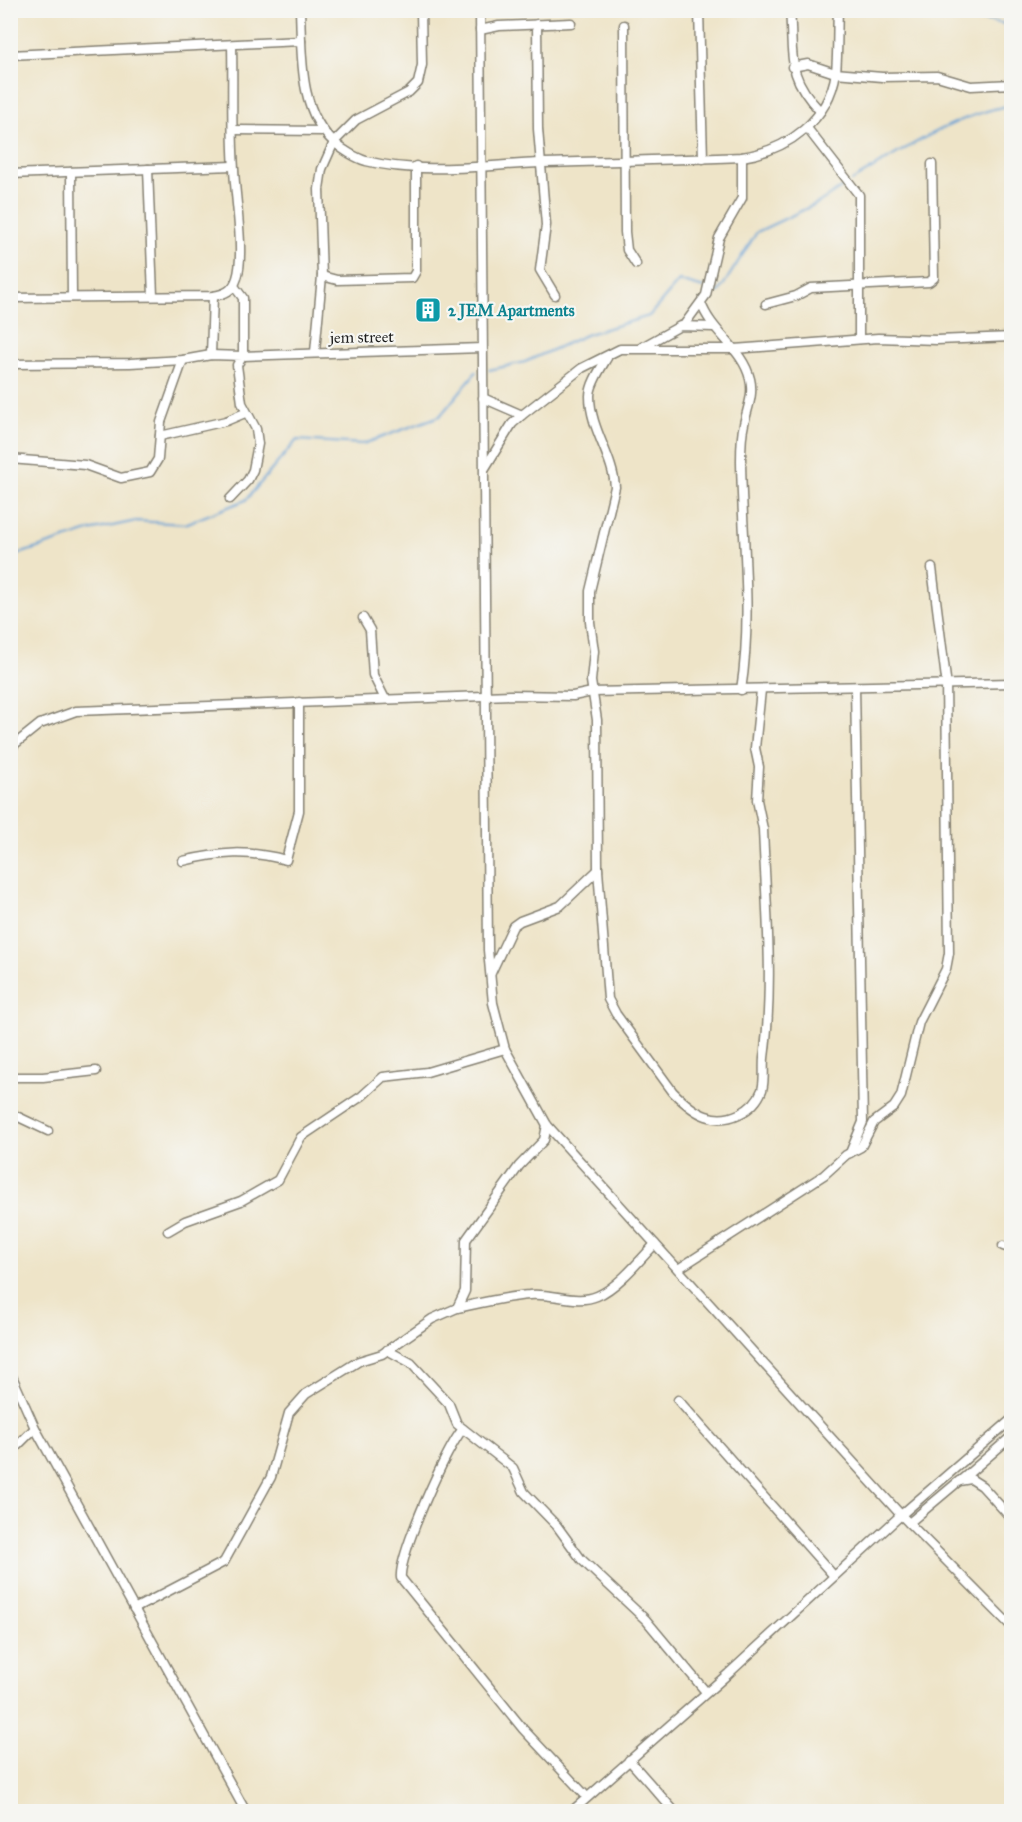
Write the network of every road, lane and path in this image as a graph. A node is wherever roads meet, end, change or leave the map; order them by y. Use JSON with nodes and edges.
{"nodes":[{"id":1,"x":300,"y":10,"type":"edge"},
{"id":2,"x":421,"y":10,"type":"edge"},
{"id":3,"x":480,"y":10,"type":"edge"},
{"id":4,"x":699,"y":10,"type":"edge"},
{"id":5,"x":790,"y":10,"type":"edge"},
{"id":6,"x":838,"y":10,"type":"edge"},
{"id":7,"x":571,"y":22,"type":"dead end"},
{"id":8,"x":537,"y":24,"type":"junction"},
{"id":9,"x":624,"y":25,"type":"dead end"},
{"id":10,"x":480,"y":30,"type":"junction"},
{"id":11,"x":301,"y":41,"type":"junction"},
{"id":12,"x":232,"y":45,"type":"junction"},
{"id":13,"x":10,"y":54,"type":"edge"},
{"id":14,"x":792,"y":67,"type":"junction"},
{"id":15,"x":835,"y":73,"type":"junction"},
{"id":16,"x":1011,"y":84,"type":"edge"},
{"id":17,"x":820,"y":111,"type":"junction"},
{"id":18,"x":807,"y":128,"type":"junction"},
{"id":19,"x":233,"y":130,"type":"junction"},
{"id":20,"x":324,"y":131,"type":"junction"},
{"id":21,"x":334,"y":142,"type":"junction"},
{"id":22,"x":742,"y":156,"type":"junction"},
{"id":23,"x":704,"y":159,"type":"junction"},
{"id":24,"x":625,"y":162,"type":"junction"},
{"id":25,"x":541,"y":163,"type":"junction"},
{"id":26,"x":932,"y":164,"type":"dead end"},
{"id":27,"x":233,"y":166,"type":"junction"},
{"id":28,"x":416,"y":166,"type":"junction"},
{"id":29,"x":482,"y":167,"type":"junction"},
{"id":30,"x":148,"y":169,"type":"junction"},
{"id":31,"x":71,"y":172,"type":"junction"},
{"id":32,"x":10,"y":174,"type":"edge"},
{"id":33,"x":636,"y":264,"type":"dead end"},
{"id":34,"x":322,"y":276,"type":"junction"},
{"id":35,"x":857,"y":285,"type":"junction"},
{"id":36,"x":234,"y":286,"type":"junction"},
{"id":37,"x":555,"y":295,"type":"dead end"},
{"id":38,"x":153,"y":296,"type":"junction"},
{"id":39,"x":213,"y":296,"type":"junction"},
{"id":40,"x":72,"y":297,"type":"junction"},
{"id":41,"x":10,"y":298,"type":"edge"},
{"id":42,"x":701,"y":303,"type":"junction"},
{"id":43,"x":766,"y":304,"type":"dead end"},
{"id":44,"x":684,"y":325,"type":"junction"},
{"id":45,"x":714,"y":327,"type":"junction"},
{"id":46,"x":1011,"y":337,"type":"edge"},
{"id":47,"x":859,"y":339,"type":"junction"},
{"id":48,"x":482,"y":348,"type":"junction"},
{"id":49,"x":641,"y":348,"type":"junction"},
{"id":50,"x":734,"y":349,"type":"junction"},
{"id":51,"x":315,"y":352,"type":"junction"},
{"id":52,"x":211,"y":355,"type":"junction"},
{"id":53,"x":243,"y":356,"type":"junction"},
{"id":54,"x":607,"y":358,"type":"junction"},
{"id":55,"x":183,"y":360,"type":"junction"},
{"id":56,"x":10,"y":364,"type":"edge"},
{"id":57,"x":483,"y":398,"type":"junction"},
{"id":58,"x":245,"y":413,"type":"junction"},
{"id":59,"x":522,"y":415,"type":"junction"},
{"id":60,"x":160,"y":436,"type":"junction"},
{"id":61,"x":10,"y":459,"type":"edge"},
{"id":62,"x":484,"y":470,"type":"junction"},
{"id":63,"x":230,"y":499,"type":"dead end"},
{"id":64,"x":933,"y":568,"type":"dead end"},
{"id":65,"x":363,"y":618,"type":"dead end"},
{"id":66,"x":1011,"y":683,"type":"edge"},
{"id":67,"x":945,"y":686,"type":"junction"},
{"id":68,"x":855,"y":687,"type":"junction"},
{"id":69,"x":741,"y":690,"type":"junction"},
{"id":70,"x":761,"y":690,"type":"junction"},
{"id":71,"x":592,"y":692,"type":"junction"},
{"id":72,"x":486,"y":696,"type":"junction"},
{"id":73,"x":385,"y":699,"type":"junction"},
{"id":74,"x":299,"y":702,"type":"junction"},
{"id":75,"x":10,"y":748,"type":"edge"},
{"id":76,"x":183,"y":861,"type":"dead end"},
{"id":77,"x":598,"y":870,"type":"junction"},
{"id":78,"x":490,"y":975,"type":"junction"},
{"id":79,"x":505,"y":1049,"type":"junction"},
{"id":80,"x":96,"y":1071,"type":"dead end"},
{"id":81,"x":10,"y":1077,"type":"edge"},
{"id":82,"x":10,"y":1113,"type":"edge"},
{"id":83,"x":547,"y":1125,"type":"junction"},
{"id":84,"x":48,"y":1131,"type":"dead end"},
{"id":85,"x":850,"y":1153,"type":"junction"},
{"id":86,"x":168,"y":1231,"type":"dead end"},
{"id":87,"x":655,"y":1244,"type":"junction"},
{"id":88,"x":678,"y":1269,"type":"junction"},
{"id":89,"x":456,"y":1308,"type":"junction"},
{"id":90,"x":387,"y":1350,"type":"junction"},
{"id":91,"x":10,"y":1372,"type":"edge"},
{"id":92,"x":678,"y":1400,"type":"dead end"},
{"id":93,"x":1011,"y":1419,"type":"edge"},
{"id":94,"x":35,"y":1428,"type":"junction"},
{"id":95,"x":462,"y":1429,"type":"junction"},
{"id":96,"x":1011,"y":1436,"type":"edge"},
{"id":97,"x":10,"y":1453,"type":"edge"},
{"id":98,"x":959,"y":1481,"type":"junction"},
{"id":99,"x":901,"y":1515,"type":"junction"},
{"id":100,"x":1011,"y":1519,"type":"edge"},
{"id":101,"x":909,"y":1523,"type":"junction"},
{"id":102,"x":834,"y":1576,"type":"junction"},
{"id":103,"x":134,"y":1609,"type":"junction"},
{"id":104,"x":1011,"y":1627,"type":"edge"},
{"id":105,"x":706,"y":1692,"type":"junction"},
{"id":106,"x":629,"y":1760,"type":"junction"},
{"id":107,"x":587,"y":1797,"type":"junction"},
{"id":108,"x":246,"y":1812,"type":"edge"},
{"id":109,"x":571,"y":1812,"type":"edge"},
{"id":110,"x":675,"y":1812,"type":"edge"}],
"edges":[{"from":1,"to":11,"type":"street"},
{"from":2,"to":21,"type":"street"},
{"from":3,"to":10,"type":"street"},
{"from":4,"to":23,"type":"street"},
{"from":5,"to":14,"type":"street"},
{"from":6,"to":15,"type":"street"},
{"from":7,"to":8,"type":"street"},
{"from":8,"to":10,"type":"street"},
{"from":8,"to":25,"type":"street"},
{"from":9,"to":24,"type":"street"},
{"from":10,"to":29,"type":"street"},
{"from":11,"to":12,"type":"street"},
{"from":11,"to":20,"type":"street"},
{"from":12,"to":13,"type":"street"},
{"from":12,"to":19,"type":"street"},
{"from":14,"to":15,"type":"street"},
{"from":14,"to":17,"type":"street"},
{"from":15,"to":16,"type":"street"},
{"from":15,"to":17,"type":"street"},
{"from":17,"to":18,"type":"street"},
{"from":18,"to":22,"type":"street"},
{"from":18,"to":35,"type":"street"},
{"from":19,"to":20,"type":"street"},
{"from":19,"to":27,"type":"street"},
{"from":20,"to":21,"type":"street"},
{"from":21,"to":28,"type":"street"},
{"from":21,"to":34,"type":"street"},
{"from":22,"to":23,"type":"street"},
{"from":22,"to":42,"type":"street"},
{"from":23,"to":24,"type":"street"},
{"from":24,"to":25,"type":"street"},
{"from":24,"to":33,"type":"street"},
{"from":25,"to":29,"type":"street"},
{"from":25,"to":37,"type":"street"},
{"from":26,"to":35,"type":"street"},
{"from":27,"to":30,"type":"street"},
{"from":27,"to":36,"type":"street"},
{"from":28,"to":29,"type":"street"},
{"from":28,"to":34,"type":"street"},
{"from":29,"to":48,"type":"street"},
{"from":30,"to":31,"type":"street"},
{"from":30,"to":38,"type":"street"},
{"from":31,"to":32,"type":"street"},
{"from":31,"to":40,"type":"street"},
{"from":34,"to":51,"type":"street"},
{"from":35,"to":43,"type":"street"},
{"from":35,"to":47,"type":"street"},
{"from":36,"to":39,"type":"street"},
{"from":36,"to":53,"type":"street"},
{"from":38,"to":39,"type":"street"},
{"from":38,"to":40,"type":"street"},
{"from":39,"to":52,"type":"street"},
{"from":40,"to":41,"type":"street"},
{"from":42,"to":44,"type":"street"},
{"from":42,"to":45,"type":"street"},
{"from":44,"to":45,"type":"street"},
{"from":44,"to":49,"type":"street"},
{"from":45,"to":50,"type":"street"},
{"from":46,"to":47,"type":"street"},
{"from":47,"to":50,"type":"street"},
{"from":48,"to":51,"type":"street","name":"jem street"},
{"from":48,"to":57,"type":"street"},
{"from":49,"to":50,"type":"street"},
{"from":49,"to":54,"type":"street"},
{"from":50,"to":69,"type":"street"},
{"from":51,"to":53,"type":"street","name":"jem street"},
{"from":52,"to":53,"type":"street","name":"jem street"},
{"from":52,"to":55,"type":"street","name":"jem street"},
{"from":53,"to":58,"type":"street"},
{"from":54,"to":59,"type":"street"},
{"from":54,"to":71,"type":"street"},
{"from":55,"to":56,"type":"street","name":"jem street"},
{"from":55,"to":60,"type":"street"},
{"from":57,"to":59,"type":"street"},
{"from":57,"to":62,"type":"street"},
{"from":58,"to":60,"type":"street"},
{"from":58,"to":63,"type":"street"},
{"from":59,"to":62,"type":"street"},
{"from":60,"to":61,"type":"street"},
{"from":62,"to":72,"type":"street"},
{"from":64,"to":67,"type":"street"},
{"from":65,"to":73,"type":"street"},
{"from":66,"to":67,"type":"street"},
{"from":67,"to":68,"type":"street"},
{"from":67,"to":85,"type":"street"},
{"from":68,"to":70,"type":"street"},
{"from":68,"to":85,"type":"street"},
{"from":69,"to":70,"type":"street"},
{"from":69,"to":71,"type":"street"},
{"from":70,"to":77,"type":"street"},
{"from":71,"to":72,"type":"street"},
{"from":71,"to":77,"type":"street"},
{"from":72,"to":73,"type":"street"},
{"from":72,"to":78,"type":"street"},
{"from":73,"to":74,"type":"street"},
{"from":74,"to":75,"type":"street"},
{"from":74,"to":76,"type":"street"},
{"from":77,"to":78,"type":"street"},
{"from":78,"to":79,"type":"street"},
{"from":79,"to":83,"type":"street"},
{"from":79,"to":86,"type":"street"},
{"from":80,"to":81,"type":"street"},
{"from":82,"to":84,"type":"street"},
{"from":83,"to":87,"type":"street"},
{"from":83,"to":89,"type":"street"},
{"from":85,"to":88,"type":"street"},
{"from":87,"to":88,"type":"street"},
{"from":87,"to":89,"type":"street"},
{"from":88,"to":99,"type":"street"},
{"from":89,"to":90,"type":"street"},
{"from":90,"to":95,"type":"street"},
{"from":90,"to":103,"type":"street"},
{"from":91,"to":94,"type":"street"},
{"from":92,"to":102,"type":"street"},
{"from":93,"to":99,"type":"street"},
{"from":94,"to":97,"type":"street"},
{"from":94,"to":103,"type":"street"},
{"from":95,"to":105,"type":"street"},
{"from":95,"to":107,"type":"street"},
{"from":96,"to":98,"type":"street"},
{"from":98,"to":100,"type":"street"},
{"from":98,"to":101,"type":"street"},
{"from":99,"to":101,"type":"street"},
{"from":99,"to":102,"type":"street"},
{"from":101,"to":104,"type":"street"},
{"from":102,"to":105,"type":"street"},
{"from":103,"to":108,"type":"street"},
{"from":105,"to":106,"type":"street"},
{"from":106,"to":107,"type":"street"},
{"from":106,"to":110,"type":"street"},
{"from":107,"to":109,"type":"street"}]}
